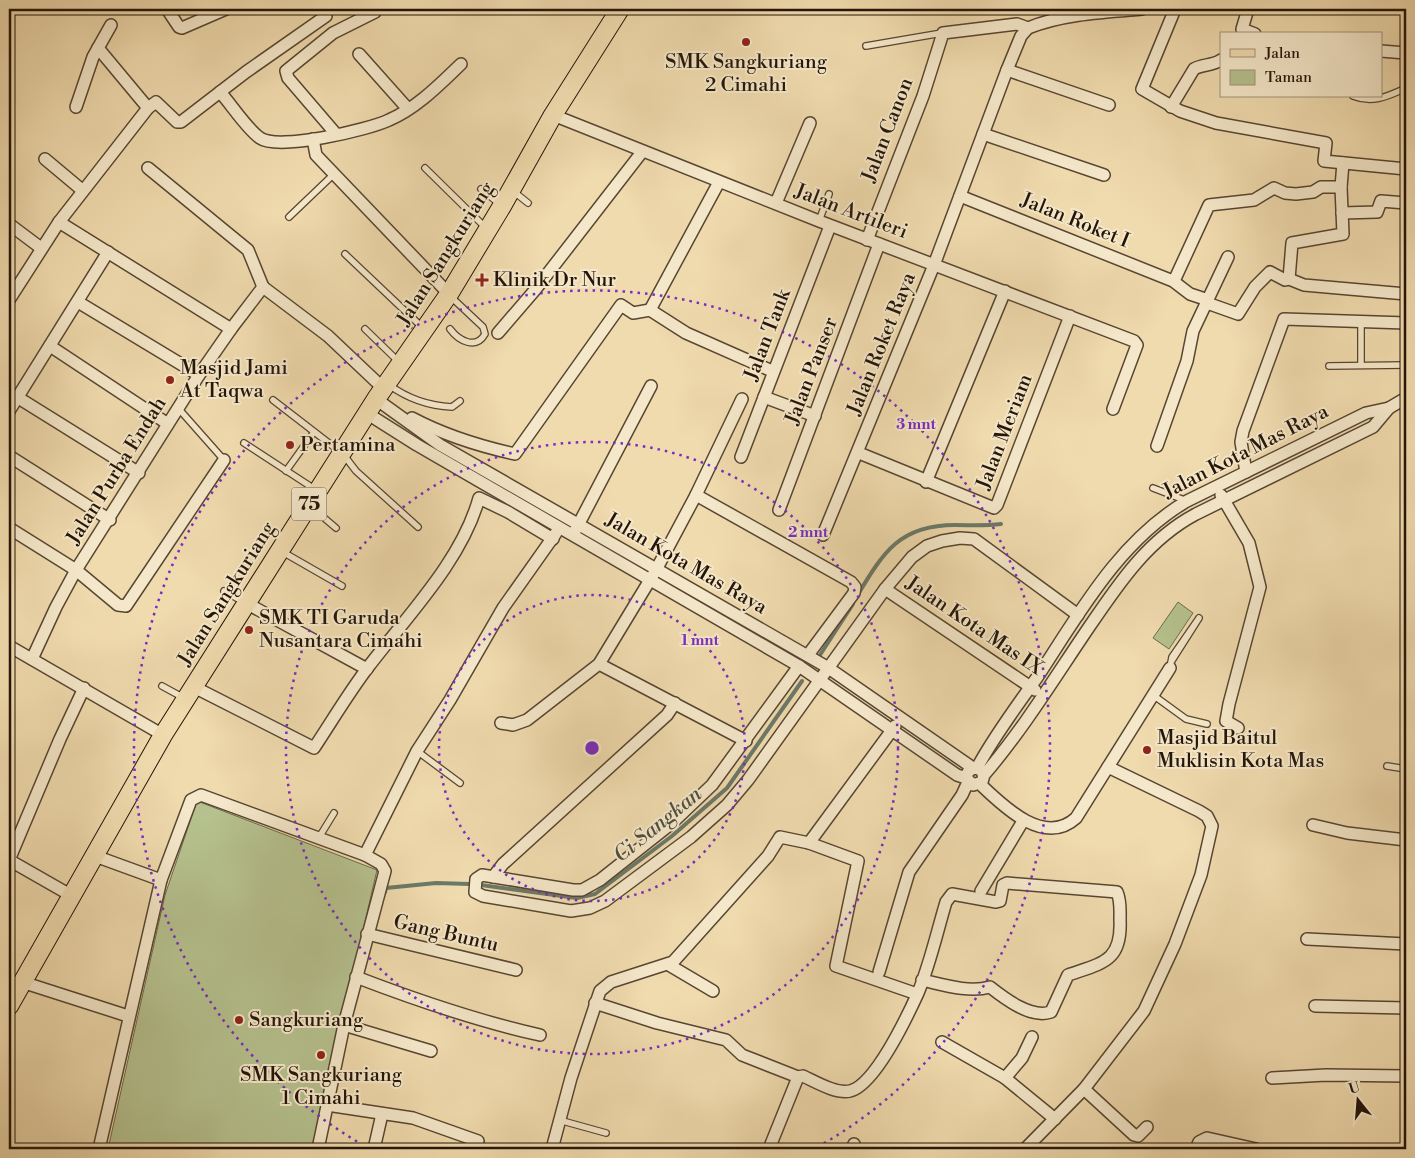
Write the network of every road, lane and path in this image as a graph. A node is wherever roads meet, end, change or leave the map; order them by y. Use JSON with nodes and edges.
{"nodes":[{"id":1,"x":167,"y":9,"type":"edge"},
{"id":2,"x":226,"y":9,"type":"edge"},
{"id":3,"x":620,"y":9,"type":"edge"},
{"id":4,"x":1142,"y":9,"type":"edge"},
{"id":5,"x":1175,"y":9,"type":"edge"},
{"id":6,"x":1248,"y":9,"type":"edge"},
{"id":7,"x":325,"y":12,"type":"edge"},
{"id":8,"x":375,"y":12,"type":"dead end"},
{"id":9,"x":111,"y":25,"type":"dead end"},
{"id":10,"x":1028,"y":28,"type":"junction"},
{"id":11,"x":1241,"y":31,"type":"edge"},
{"id":12,"x":333,"y":33,"type":"junction"},
{"id":13,"x":943,"y":33,"type":"junction"},
{"id":14,"x":866,"y":46,"type":"dead end"},
{"id":15,"x":98,"y":48,"type":"junction"},
{"id":16,"x":1382,"y":51,"type":"edge"},
{"id":17,"x":1406,"y":52,"type":"edge"},
{"id":18,"x":359,"y":54,"type":"dead end"},
{"id":19,"x":1220,"y":61,"type":"edge"},
{"id":20,"x":461,"y":64,"type":"dead end"},
{"id":21,"x":1007,"y":70,"type":"junction"},
{"id":22,"x":1406,"y":88,"type":"edge"},
{"id":23,"x":220,"y":92,"type":"junction"},
{"id":24,"x":1382,"y":97,"type":"edge"},
{"id":25,"x":1358,"y":98,"type":"edge"},
{"id":26,"x":1379,"y":98,"type":"edge"},
{"id":27,"x":1109,"y":105,"type":"dead end"},
{"id":28,"x":76,"y":107,"type":"dead end"},
{"id":29,"x":1171,"y":107,"type":"junction"},
{"id":30,"x":148,"y":108,"type":"junction"},
{"id":31,"x":408,"y":109,"type":"junction"},
{"id":32,"x":553,"y":115,"type":"junction"},
{"id":33,"x":810,"y":123,"type":"dead end"},
{"id":34,"x":336,"y":134,"type":"junction"},
{"id":35,"x":983,"y":134,"type":"junction"},
{"id":36,"x":312,"y":139,"type":"junction"},
{"id":37,"x":642,"y":152,"type":"junction"},
{"id":38,"x":45,"y":160,"type":"dead end"},
{"id":39,"x":1343,"y":163,"type":"junction"},
{"id":40,"x":148,"y":168,"type":"dead end"},
{"id":41,"x":425,"y":168,"type":"dead end"},
{"id":42,"x":1406,"y":170,"type":"edge"},
{"id":43,"x":334,"y":174,"type":"junction"},
{"id":44,"x":1104,"y":175,"type":"dead end"},
{"id":45,"x":719,"y":182,"type":"junction"},
{"id":46,"x":1341,"y":187,"type":"junction"},
{"id":47,"x":481,"y":189,"type":"dead end"},
{"id":48,"x":82,"y":190,"type":"junction"},
{"id":49,"x":512,"y":190,"type":"junction"},
{"id":50,"x":829,"y":194,"type":"dead end"},
{"id":51,"x":960,"y":196,"type":"junction"},
{"id":52,"x":528,"y":203,"type":"dead end"},
{"id":53,"x":776,"y":203,"type":"junction"},
{"id":54,"x":1406,"y":204,"type":"edge"},
{"id":55,"x":502,"y":206,"type":"junction"},
{"id":56,"x":1342,"y":213,"type":"junction"},
{"id":57,"x":289,"y":218,"type":"dead end"},
{"id":58,"x":818,"y":221,"type":"junction"},
{"id":59,"x":59,"y":222,"type":"junction"},
{"id":60,"x":9,"y":224,"type":"edge"},
{"id":61,"x":830,"y":226,"type":"junction"},
{"id":62,"x":488,"y":229,"type":"junction"},
{"id":63,"x":867,"y":240,"type":"junction"},
{"id":64,"x":880,"y":244,"type":"junction"},
{"id":65,"x":41,"y":248,"type":"junction"},
{"id":66,"x":108,"y":252,"type":"junction"},
{"id":67,"x":344,"y":254,"type":"dead end"},
{"id":68,"x":1228,"y":257,"type":"dead end"},
{"id":69,"x":934,"y":265,"type":"junction"},
{"id":70,"x":1290,"y":279,"type":"junction"},
{"id":71,"x":1174,"y":281,"type":"junction"},
{"id":72,"x":263,"y":287,"type":"junction"},
{"id":73,"x":1005,"y":290,"type":"junction"},
{"id":74,"x":448,"y":294,"type":"junction"},
{"id":75,"x":1406,"y":294,"type":"edge"},
{"id":76,"x":9,"y":300,"type":"edge"},
{"id":77,"x":78,"y":302,"type":"junction"},
{"id":78,"x":1208,"y":302,"type":"junction"},
{"id":79,"x":650,"y":310,"type":"junction"},
{"id":80,"x":1070,"y":316,"type":"junction"},
{"id":81,"x":1361,"y":323,"type":"junction"},
{"id":82,"x":1406,"y":323,"type":"edge"},
{"id":83,"x":450,"y":328,"type":"dead end"},
{"id":84,"x":231,"y":329,"type":"junction"},
{"id":85,"x":365,"y":329,"type":"dead end"},
{"id":86,"x":424,"y":330,"type":"junction"},
{"id":87,"x":498,"y":333,"type":"dead end"},
{"id":88,"x":50,"y":346,"type":"junction"},
{"id":89,"x":401,"y":364,"type":"junction"},
{"id":90,"x":1361,"y":364,"type":"junction"},
{"id":91,"x":1406,"y":364,"type":"edge"},
{"id":92,"x":1329,"y":366,"type":"dead end"},
{"id":93,"x":772,"y":372,"type":"junction"},
{"id":94,"x":199,"y":376,"type":"junction"},
{"id":95,"x":651,"y":386,"type":"dead end"},
{"id":96,"x":379,"y":396,"type":"junction"},
{"id":97,"x":17,"y":397,"type":"junction"},
{"id":98,"x":764,"y":398,"type":"junction"},
{"id":99,"x":1406,"y":398,"type":"edge"},
{"id":100,"x":742,"y":399,"type":"dead end"},
{"id":101,"x":273,"y":400,"type":"dead end"},
{"id":102,"x":460,"y":401,"type":"dead end"},
{"id":103,"x":178,"y":408,"type":"junction"},
{"id":104,"x":1388,"y":408,"type":"junction"},
{"id":105,"x":1113,"y":409,"type":"dead end"},
{"id":106,"x":9,"y":411,"type":"edge"},
{"id":107,"x":815,"y":416,"type":"junction"},
{"id":108,"x":168,"y":424,"type":"junction"},
{"id":109,"x":314,"y":432,"type":"junction"},
{"id":110,"x":244,"y":443,"type":"dead end"},
{"id":111,"x":1157,"y":446,"type":"dead end"},
{"id":112,"x":436,"y":450,"type":"junction"},
{"id":113,"x":858,"y":452,"type":"junction"},
{"id":114,"x":343,"y":454,"type":"junction"},
{"id":115,"x":9,"y":456,"type":"edge"},
{"id":116,"x":741,"y":457,"type":"dead end"},
{"id":117,"x":224,"y":460,"type":"joint"},
{"id":118,"x":286,"y":471,"type":"junction"},
{"id":119,"x":139,"y":472,"type":"junction"},
{"id":120,"x":1246,"y":472,"type":"junction"},
{"id":121,"x":926,"y":482,"type":"junction"},
{"id":122,"x":1216,"y":487,"type":"junction"},
{"id":123,"x":1153,"y":488,"type":"dead end"},
{"id":124,"x":696,"y":495,"type":"junction"},
{"id":125,"x":313,"y":498,"type":"junction"},
{"id":126,"x":1224,"y":500,"type":"junction"},
{"id":127,"x":1187,"y":501,"type":"junction"},
{"id":128,"x":780,"y":510,"type":"dead end"},
{"id":129,"x":110,"y":520,"type":"junction"},
{"id":130,"x":418,"y":527,"type":"dead end"},
{"id":131,"x":559,"y":527,"type":"junction"},
{"id":132,"x":9,"y":528,"type":"edge"},
{"id":133,"x":336,"y":528,"type":"dead end"},
{"id":134,"x":576,"y":530,"type":"junction"},
{"id":135,"x":823,"y":535,"type":"dead end"},
{"id":136,"x":553,"y":539,"type":"junction"},
{"id":137,"x":280,"y":550,"type":"junction"},
{"id":138,"x":76,"y":570,"type":"junction"},
{"id":139,"x":656,"y":570,"type":"junction"},
{"id":140,"x":649,"y":580,"type":"junction"},
{"id":141,"x":342,"y":586,"type":"dead end"},
{"id":142,"x":885,"y":589,"type":"junction"},
{"id":143,"x":224,"y":591,"type":"dead end"},
{"id":144,"x":246,"y":603,"type":"junction"},
{"id":145,"x":1078,"y":615,"type":"junction"},
{"id":146,"x":9,"y":646,"type":"edge"},
{"id":147,"x":808,"y":655,"type":"junction"},
{"id":148,"x":32,"y":659,"type":"junction"},
{"id":149,"x":599,"y":664,"type":"junction"},
{"id":150,"x":1171,"y":665,"type":"junction"},
{"id":151,"x":799,"y":666,"type":"junction"},
{"id":152,"x":828,"y":667,"type":"junction"},
{"id":153,"x":367,"y":669,"type":"junction"},
{"id":154,"x":819,"y":679,"type":"junction"},
{"id":155,"x":162,"y":686,"type":"dead end"},
{"id":156,"x":1030,"y":687,"type":"junction"},
{"id":157,"x":84,"y":688,"type":"junction"},
{"id":158,"x":190,"y":693,"type":"junction"},
{"id":159,"x":1043,"y":695,"type":"junction"},
{"id":160,"x":1153,"y":696,"type":"junction"},
{"id":161,"x":675,"y":703,"type":"junction"},
{"id":162,"x":900,"y":718,"type":"junction"},
{"id":163,"x":501,"y":723,"type":"dead end"},
{"id":164,"x":1207,"y":724,"type":"dead end"},
{"id":165,"x":1238,"y":728,"type":"dead end"},
{"id":166,"x":892,"y":731,"type":"junction"},
{"id":167,"x":162,"y":735,"type":"junction"},
{"id":168,"x":746,"y":742,"type":"junction"},
{"id":169,"x":417,"y":751,"type":"junction"},
{"id":170,"x":1387,"y":766,"type":"dead end"},
{"id":171,"x":1108,"y":767,"type":"junction"},
{"id":172,"x":1406,"y":769,"type":"edge"},
{"id":173,"x":975,"y":778,"type":"junction"},
{"id":174,"x":460,"y":784,"type":"dead end"},
{"id":175,"x":334,"y":813,"type":"dead end"},
{"id":176,"x":1023,"y":821,"type":"junction"},
{"id":177,"x":1313,"y":825,"type":"dead end"},
{"id":178,"x":318,"y":838,"type":"junction"},
{"id":179,"x":1406,"y":840,"type":"edge"},
{"id":180,"x":809,"y":843,"type":"junction"},
{"id":181,"x":365,"y":855,"type":"junction"},
{"id":182,"x":95,"y":856,"type":"junction"},
{"id":183,"x":9,"y":860,"type":"edge"},
{"id":184,"x":493,"y":878,"type":"junction"},
{"id":185,"x":161,"y":880,"type":"junction"},
{"id":186,"x":981,"y":891,"type":"dead end"},
{"id":187,"x":72,"y":896,"type":"junction"},
{"id":188,"x":366,"y":934,"type":"junction"},
{"id":189,"x":1307,"y":939,"type":"dead end"},
{"id":190,"x":1406,"y":944,"type":"edge"},
{"id":191,"x":669,"y":965,"type":"junction"},
{"id":192,"x":516,"y":970,"type":"dead end"},
{"id":193,"x":878,"y":972,"type":"dead end"},
{"id":194,"x":356,"y":977,"type":"junction"},
{"id":195,"x":922,"y":980,"type":"junction"},
{"id":196,"x":22,"y":982,"type":"junction"},
{"id":197,"x":714,"y":990,"type":"dead end"},
{"id":198,"x":917,"y":994,"type":"junction"},
{"id":199,"x":594,"y":1004,"type":"junction"},
{"id":200,"x":9,"y":1006,"type":"edge"},
{"id":201,"x":1315,"y":1006,"type":"dead end"},
{"id":202,"x":1406,"y":1008,"type":"edge"},
{"id":203,"x":128,"y":1016,"type":"junction"},
{"id":204,"x":344,"y":1025,"type":"junction"},
{"id":205,"x":540,"y":1035,"type":"dead end"},
{"id":206,"x":1032,"y":1037,"type":"dead end"},
{"id":207,"x":942,"y":1042,"type":"dead end"},
{"id":208,"x":431,"y":1051,"type":"dead end"},
{"id":209,"x":1406,"y":1076,"type":"edge"},
{"id":210,"x":798,"y":1077,"type":"junction"},
{"id":211,"x":1005,"y":1078,"type":"junction"},
{"id":212,"x":1272,"y":1078,"type":"dead end"},
{"id":213,"x":1084,"y":1089,"type":"junction"},
{"id":214,"x":330,"y":1105,"type":"junction"},
{"id":215,"x":382,"y":1114,"type":"junction"},
{"id":216,"x":1055,"y":1119,"type":"junction"},
{"id":217,"x":559,"y":1120,"type":"junction"},
{"id":218,"x":1147,"y":1127,"type":"dead end"},
{"id":219,"x":606,"y":1133,"type":"dead end"},
{"id":220,"x":478,"y":1141,"type":"dead end"},
{"id":221,"x":99,"y":1149,"type":"edge"},
{"id":222,"x":318,"y":1149,"type":"edge"},
{"id":223,"x":374,"y":1149,"type":"edge"},
{"id":224,"x":552,"y":1149,"type":"edge"},
{"id":225,"x":769,"y":1149,"type":"edge"},
{"id":226,"x":1025,"y":1149,"type":"edge"},
{"id":227,"x":1196,"y":1149,"type":"edge"},
{"id":228,"x":1256,"y":1149,"type":"edge"}],
"edges":[{"from":1,"to":2,"type":"street"},
{"from":3,"to":32,"type":"main road","name":"Jalan Sangkuriang","number":"75"},
{"from":4,"to":10,"type":"street"},
{"from":5,"to":29,"type":"street"},
{"from":6,"to":11,"type":"street"},
{"from":7,"to":12,"type":"street"},
{"from":7,"to":23,"type":"street"},
{"from":8,"to":12,"type":"street"},
{"from":9,"to":15,"type":"street"},
{"from":10,"to":13,"type":"street"},
{"from":10,"to":21,"type":"street","name":"Jalan Roket Raya"},
{"from":12,"to":34,"type":"street"},
{"from":13,"to":14,"type":"lane"},
{"from":13,"to":63,"type":"street","name":"Jalan Canon"},
{"from":15,"to":28,"type":"street"},
{"from":15,"to":30,"type":"street"},
{"from":16,"to":17,"type":"street"},
{"from":18,"to":31,"type":"street"},
{"from":19,"to":29,"type":"street"},
{"from":20,"to":31,"type":"street"},
{"from":21,"to":27,"type":"street"},
{"from":21,"to":35,"type":"street","name":"Jalan Roket Raya"},
{"from":22,"to":24,"type":"lane"},
{"from":23,"to":30,"type":"street"},
{"from":23,"to":36,"type":"street"},
{"from":25,"to":26,"type":"lane"},
{"from":29,"to":39,"type":"street"},
{"from":30,"to":48,"type":"street"},
{"from":31,"to":34,"type":"street"},
{"from":32,"to":37,"type":"street","name":"Jalan Artileri"},
{"from":32,"to":49,"type":"main road","name":"Jalan Sangkuriang","number":"75"},
{"from":33,"to":53,"type":"street"},
{"from":34,"to":36,"type":"street"},
{"from":35,"to":44,"type":"street"},
{"from":35,"to":51,"type":"street","name":"Jalan Roket Raya"},
{"from":36,"to":43,"type":"street"},
{"from":37,"to":45,"type":"street","name":"Jalan Artileri"},
{"from":37,"to":87,"type":"street"},
{"from":38,"to":48,"type":"street"},
{"from":39,"to":42,"type":"street"},
{"from":39,"to":46,"type":"street"},
{"from":40,"to":72,"type":"street"},
{"from":41,"to":62,"type":"lane"},
{"from":43,"to":57,"type":"lane"},
{"from":43,"to":74,"type":"street"},
{"from":45,"to":53,"type":"street","name":"Jalan Artileri"},
{"from":45,"to":79,"type":"street"},
{"from":46,"to":56,"type":"street"},
{"from":46,"to":71,"type":"street"},
{"from":47,"to":55,"type":"lane"},
{"from":48,"to":59,"type":"street"},
{"from":49,"to":52,"type":"lane"},
{"from":49,"to":55,"type":"main road","name":"Jalan Sangkuriang","number":"75"},
{"from":50,"to":58,"type":"lane"},
{"from":51,"to":69,"type":"street","name":"Jalan Roket Raya"},
{"from":51,"to":71,"type":"street","name":"Jalan Roket I"},
{"from":53,"to":58,"type":"street","name":"Jalan Artileri"},
{"from":54,"to":56,"type":"street"},
{"from":55,"to":62,"type":"main road","name":"Jalan Sangkuriang","number":"75"},
{"from":56,"to":70,"type":"street"},
{"from":58,"to":61,"type":"street","name":"Jalan Artileri"},
{"from":59,"to":65,"type":"street"},
{"from":59,"to":66,"type":"street"},
{"from":60,"to":65,"type":"street"},
{"from":61,"to":63,"type":"street","name":"Jalan Artileri"},
{"from":61,"to":93,"type":"street","name":"Jalan Tank"},
{"from":62,"to":74,"type":"main road","name":"Jalan Sangkuriang","number":"75"},
{"from":63,"to":64,"type":"street","name":"Jalan Artileri"},
{"from":64,"to":69,"type":"street","name":"Jalan Artileri"},
{"from":64,"to":107,"type":"street","name":"Jalan Panser"},
{"from":65,"to":76,"type":"street"},
{"from":66,"to":77,"type":"street"},
{"from":66,"to":84,"type":"street"},
{"from":67,"to":86,"type":"lane"},
{"from":68,"to":78,"type":"street"},
{"from":69,"to":73,"type":"street","name":"Jalan Artileri"},
{"from":69,"to":113,"type":"street","name":"Jalan Roket Raya"},
{"from":70,"to":75,"type":"street"},
{"from":70,"to":78,"type":"street","name":"Jalan Roket I"},
{"from":71,"to":78,"type":"street","name":"Jalan Roket I"},
{"from":72,"to":84,"type":"street","name":"Jalan Purba Endah"},
{"from":72,"to":96,"type":"street"},
{"from":73,"to":80,"type":"street","name":"Jalan Artileri"},
{"from":73,"to":121,"type":"street"},
{"from":74,"to":83,"type":"lane"},
{"from":74,"to":86,"type":"main road","name":"Jalan Sangkuriang","number":"75"},
{"from":77,"to":88,"type":"street"},
{"from":77,"to":94,"type":"street"},
{"from":78,"to":111,"type":"street"},
{"from":79,"to":93,"type":"street"},
{"from":79,"to":96,"type":"street"},
{"from":80,"to":105,"type":"street","name":"Jalan Artileri"},
{"from":80,"to":121,"type":"street","name":"Jalan Meriam"},
{"from":81,"to":82,"type":"street"},
{"from":81,"to":90,"type":"lane"},
{"from":81,"to":120,"type":"street"},
{"from":84,"to":94,"type":"street","name":"Jalan Purba Endah"},
{"from":85,"to":89,"type":"lane"},
{"from":86,"to":89,"type":"main road","name":"Jalan Sangkuriang","number":"75"},
{"from":88,"to":97,"type":"street"},
{"from":88,"to":108,"type":"street"},
{"from":89,"to":96,"type":"main road","name":"Jalan Sangkuriang","number":"75"},
{"from":90,"to":91,"type":"lane"},
{"from":90,"to":92,"type":"lane"},
{"from":93,"to":98,"type":"street","name":"Jalan Tank"},
{"from":94,"to":103,"type":"street","name":"Jalan Purba Endah"},
{"from":95,"to":134,"type":"street"},
{"from":96,"to":102,"type":"lane"},
{"from":96,"to":112,"type":"street","name":"Jalan Kota Mas Raya"},
{"from":96,"to":112,"type":"street","name":"Jalan Kota Mas Raya"},
{"from":96,"to":114,"type":"main road","name":"Jalan Sangkuriang","number":"75"},
{"from":97,"to":106,"type":"street"},
{"from":97,"to":119,"type":"street"},
{"from":98,"to":107,"type":"street"},
{"from":98,"to":116,"type":"street","name":"Jalan Tank"},
{"from":99,"to":104,"type":"street","name":"Jalan Kota Mas Raya"},
{"from":100,"to":124,"type":"street"},
{"from":101,"to":109,"type":"lane"},
{"from":103,"to":108,"type":"street","name":"Jalan Purba Endah"},
{"from":103,"to":117,"type":"lane"},
{"from":104,"to":120,"type":"street","name":"Jalan Kota Mas Raya"},
{"from":104,"to":126,"type":"street","name":"Jalan Kota Mas Raya"},
{"from":107,"to":128,"type":"street","name":"Jalan Panser"},
{"from":108,"to":119,"type":"street","name":"Jalan Purba Endah"},
{"from":109,"to":114,"type":"lane"},
{"from":109,"to":118,"type":"lane"},
{"from":110,"to":118,"type":"lane"},
{"from":112,"to":131,"type":"street","name":"Jalan Kota Mas Raya"},
{"from":112,"to":134,"type":"street","name":"Jalan Kota Mas Raya"},
{"from":113,"to":121,"type":"street","name":"Jalan Meriam"},
{"from":113,"to":135,"type":"street","name":"Jalan Roket Raya"},
{"from":114,"to":125,"type":"main road","name":"Jalan Sangkuriang","number":"75"},
{"from":114,"to":130,"type":"lane"},
{"from":115,"to":129,"type":"street"},
{"from":117,"to":138,"type":"street"},
{"from":118,"to":125,"type":"lane"},
{"from":119,"to":129,"type":"street","name":"Jalan Purba Endah"},
{"from":120,"to":122,"type":"street","name":"Jalan Kota Mas Raya"},
{"from":122,"to":126,"type":"street"},
{"from":122,"to":127,"type":"street","name":"Jalan Kota Mas Raya"},
{"from":123,"to":127,"type":"lane"},
{"from":124,"to":139,"type":"street"},
{"from":124,"to":147,"type":"street"},
{"from":125,"to":133,"type":"lane"},
{"from":125,"to":137,"type":"main road","name":"Jalan Sangkuriang","number":"75"},
{"from":126,"to":159,"type":"street","name":"Jalan Kota Mas Raya"},
{"from":126,"to":165,"type":"street"},
{"from":127,"to":145,"type":"street","name":"Jalan Kota Mas Raya"},
{"from":129,"to":138,"type":"street","name":"Jalan Purba Endah"},
{"from":131,"to":134,"type":"street","name":"Jalan Kota Mas Raya"},
{"from":131,"to":136,"type":"street"},
{"from":132,"to":138,"type":"street"},
{"from":134,"to":139,"type":"street","name":"Jalan Kota Mas Raya"},
{"from":134,"to":140,"type":"street","name":"Jalan Kota Mas Raya"},
{"from":136,"to":153,"type":"street"},
{"from":136,"to":169,"type":"street"},
{"from":137,"to":141,"type":"lane"},
{"from":137,"to":144,"type":"main road","name":"Jalan Sangkuriang","number":"75"},
{"from":138,"to":148,"type":"street","name":"Jalan Purba Endah"},
{"from":139,"to":140,"type":"street"},
{"from":139,"to":147,"type":"street","name":"Jalan Kota Mas Raya"},
{"from":140,"to":149,"type":"street"},
{"from":140,"to":151,"type":"street","name":"Jalan Kota Mas Raya"},
{"from":142,"to":145,"type":"street"},
{"from":142,"to":152,"type":"street"},
{"from":142,"to":156,"type":"street","name":"Jalan Kota Mas IX"},
{"from":143,"to":144,"type":"lane"},
{"from":144,"to":153,"type":"street"},
{"from":144,"to":158,"type":"main road","name":"Jalan Sangkuriang","number":"75"},
{"from":145,"to":156,"type":"street","name":"Jalan Kota Mas Raya"},
{"from":146,"to":148,"type":"street"},
{"from":147,"to":152,"type":"street","name":"Jalan Kota Mas Raya"},
{"from":148,"to":157,"type":"street"},
{"from":149,"to":161,"type":"street"},
{"from":149,"to":163,"type":"street"},
{"from":150,"to":150,"type":"lane"},
{"from":150,"to":160,"type":"street"},
{"from":151,"to":154,"type":"street","name":"Jalan Kota Mas Raya"},
{"from":151,"to":168,"type":"street"},
{"from":152,"to":154,"type":"street"},
{"from":152,"to":162,"type":"street","name":"Jalan Kota Mas Raya"},
{"from":153,"to":158,"type":"street"},
{"from":154,"to":166,"type":"street","name":"Jalan Kota Mas Raya"},
{"from":154,"to":184,"type":"street"},
{"from":155,"to":158,"type":"lane"},
{"from":156,"to":159,"type":"street","name":"Jalan Kota Mas IX"},
{"from":156,"to":173,"type":"street","name":"Jalan Kota Mas Raya"},
{"from":157,"to":167,"type":"street"},
{"from":157,"to":183,"type":"street"},
{"from":158,"to":167,"type":"main road","name":"Jalan Sangkuriang","number":"75"},
{"from":159,"to":173,"type":"street","name":"Jalan Kota Mas Raya"},
{"from":160,"to":164,"type":"lane"},
{"from":160,"to":171,"type":"street"},
{"from":161,"to":168,"type":"street"},
{"from":161,"to":184,"type":"street"},
{"from":162,"to":166,"type":"street"},
{"from":162,"to":173,"type":"street","name":"Jalan Kota Mas Raya"},
{"from":166,"to":173,"type":"street","name":"Jalan Kota Mas Raya"},
{"from":166,"to":180,"type":"street"},
{"from":167,"to":182,"type":"main road","name":"Jalan Sangkuriang","number":"75"},
{"from":168,"to":184,"type":"street"},
{"from":169,"to":174,"type":"lane"},
{"from":169,"to":181,"type":"street"},
{"from":170,"to":172,"type":"lane"},
{"from":171,"to":176,"type":"street"},
{"from":171,"to":213,"type":"street"},
{"from":173,"to":176,"type":"street"},
{"from":173,"to":193,"type":"street"},
{"from":175,"to":178,"type":"lane"},
{"from":176,"to":186,"type":"street"},
{"from":177,"to":179,"type":"street"},
{"from":178,"to":181,"type":"street"},
{"from":178,"to":185,"type":"street"},
{"from":180,"to":191,"type":"street"},
{"from":180,"to":198,"type":"street"},
{"from":181,"to":188,"type":"street"},
{"from":182,"to":185,"type":"street"},
{"from":182,"to":187,"type":"main road","name":"Jalan Sangkuriang","number":"75"},
{"from":183,"to":187,"type":"street"},
{"from":185,"to":203,"type":"street"},
{"from":187,"to":196,"type":"main road","name":"Jalan Sangkuriang","number":"75"},
{"from":188,"to":192,"type":"street","name":"Gang Buntu"},
{"from":188,"to":194,"type":"street"},
{"from":189,"to":190,"type":"street"},
{"from":191,"to":197,"type":"street"},
{"from":191,"to":199,"type":"street"},
{"from":194,"to":204,"type":"street"},
{"from":194,"to":205,"type":"street"},
{"from":195,"to":195,"type":"street"},
{"from":195,"to":198,"type":"street"},
{"from":196,"to":200,"type":"main road","name":"Jalan Sangkuriang","number":"75"},
{"from":196,"to":203,"type":"street"},
{"from":198,"to":210,"type":"street"},
{"from":199,"to":210,"type":"street"},
{"from":199,"to":217,"type":"street"},
{"from":201,"to":202,"type":"street"},
{"from":203,"to":221,"type":"street"},
{"from":204,"to":208,"type":"street"},
{"from":204,"to":214,"type":"street"},
{"from":206,"to":211,"type":"street"},
{"from":207,"to":211,"type":"street"},
{"from":209,"to":212,"type":"street"},
{"from":210,"to":225,"type":"street"},
{"from":211,"to":216,"type":"street"},
{"from":213,"to":216,"type":"street"},
{"from":213,"to":218,"type":"street"},
{"from":214,"to":215,"type":"street"},
{"from":214,"to":222,"type":"street"},
{"from":215,"to":220,"type":"street"},
{"from":215,"to":223,"type":"street"},
{"from":216,"to":226,"type":"street"},
{"from":217,"to":219,"type":"lane"},
{"from":217,"to":224,"type":"street"},
{"from":227,"to":228,"type":"street"}]}
